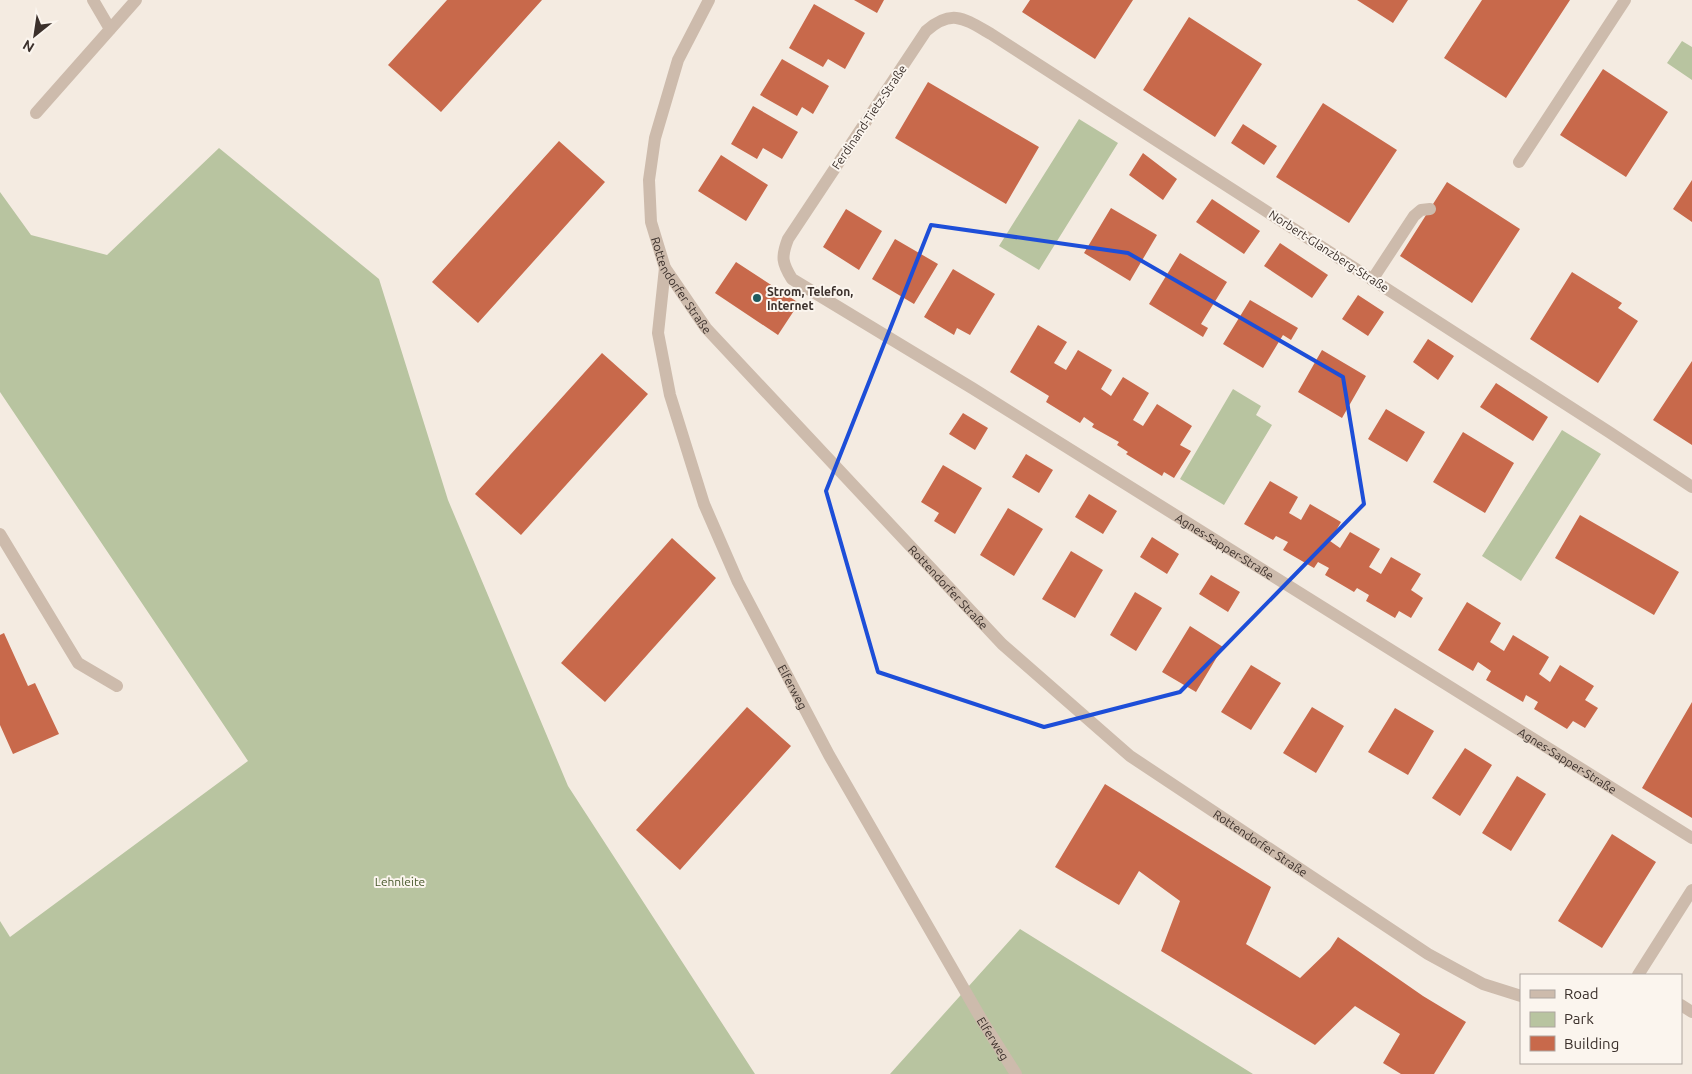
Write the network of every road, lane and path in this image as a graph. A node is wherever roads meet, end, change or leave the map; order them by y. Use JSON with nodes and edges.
{"nodes":[{"id":1,"x":93,"y":0,"type":"edge"},
{"id":2,"x":136,"y":0,"type":"edge"},
{"id":3,"x":709,"y":0,"type":"edge"},
{"id":4,"x":1624,"y":0,"type":"edge"},
{"id":5,"x":964,"y":18,"type":"joint"},
{"id":6,"x":110,"y":29,"type":"junction"},
{"id":7,"x":36,"y":113,"type":"dead end"},
{"id":8,"x":1519,"y":162,"type":"dead end"},
{"id":9,"x":1430,"y":209,"type":"dead end"},
{"id":10,"x":788,"y":239,"type":"joint"},
{"id":11,"x":665,"y":268,"type":"junction"},
{"id":12,"x":1372,"y":280,"type":"junction"},
{"id":13,"x":1692,"y":487,"type":"edge"},
{"id":14,"x":0,"y":534,"type":"edge"},
{"id":15,"x":117,"y":686,"type":"dead end"},
{"id":16,"x":1692,"y":838,"type":"edge"},
{"id":17,"x":1692,"y":890,"type":"edge"},
{"id":18,"x":1639,"y":974,"type":"edge"},
{"id":19,"x":1520,"y":996,"type":"edge"},
{"id":20,"x":1016,"y":1074,"type":"edge"}],
"edges":[{"from":1,"to":6,"type":"street"},
{"from":2,"to":6,"type":"street"},
{"from":3,"to":11,"type":"street","name":"Rottendorfer Straße"},
{"from":4,"to":8,"type":"street"},
{"from":5,"to":10,"type":"street","name":"Ferdinand-Tietz-Straße"},
{"from":5,"to":12,"type":"street","name":"Norbert-Glanzberg-Straße"},
{"from":6,"to":7,"type":"street"},
{"from":9,"to":12,"type":"street"},
{"from":10,"to":16,"type":"street","name":"Agnes-Sapper-Straße"},
{"from":11,"to":19,"type":"street","name":"Rottendorfer Straße"},
{"from":11,"to":20,"type":"street","name":"Elferweg"},
{"from":12,"to":13,"type":"street","name":"Norbert-Glanzberg-Straße"},
{"from":14,"to":15,"type":"street"},
{"from":17,"to":18,"type":"street"}]}
